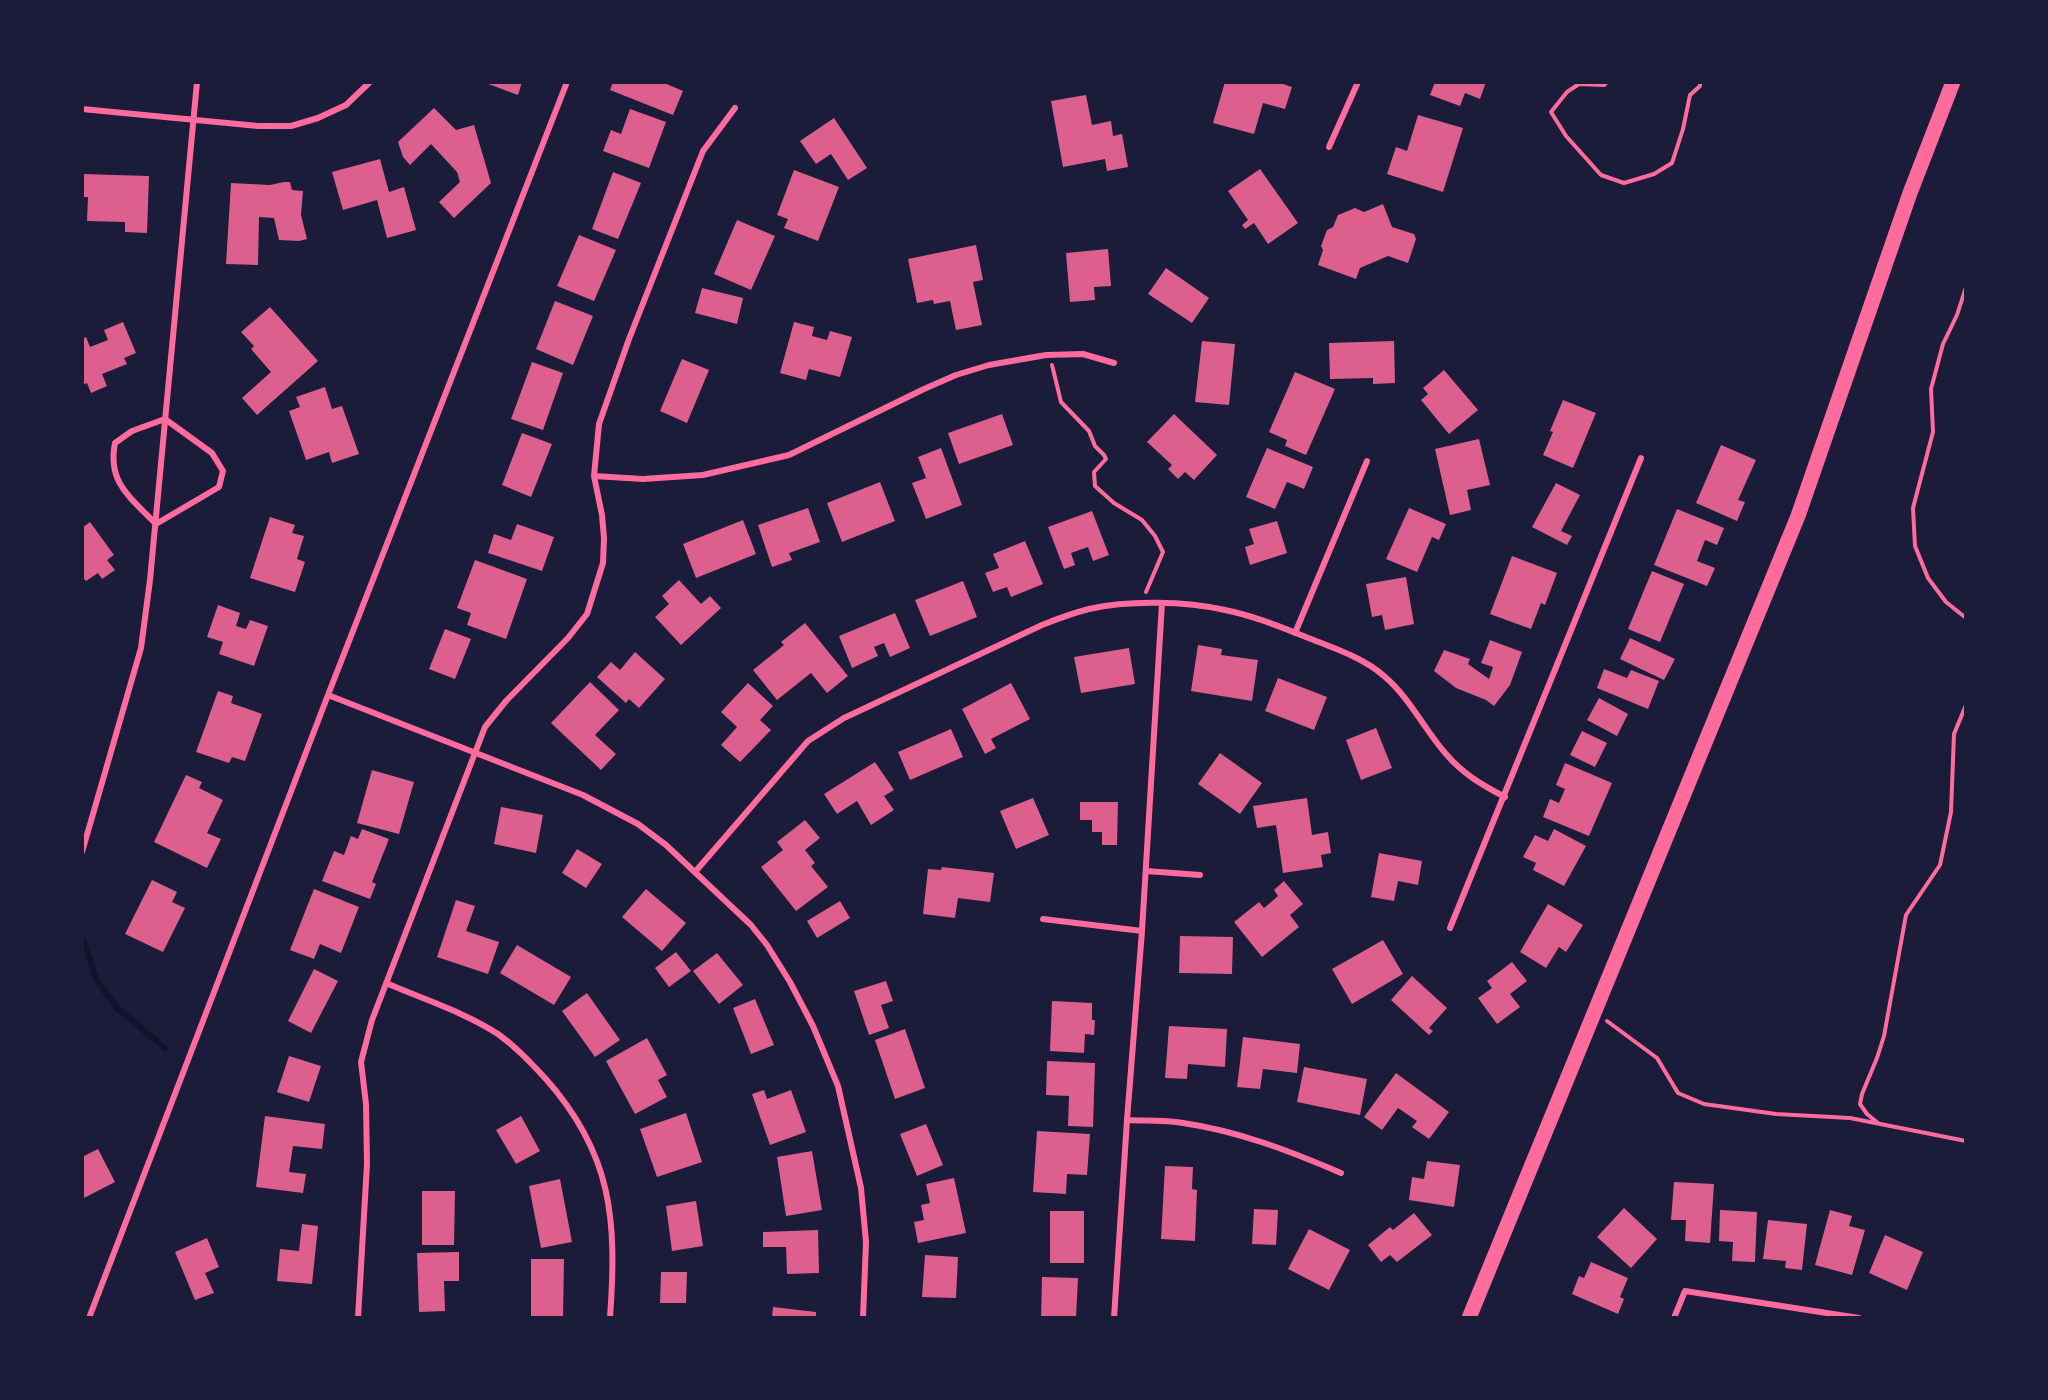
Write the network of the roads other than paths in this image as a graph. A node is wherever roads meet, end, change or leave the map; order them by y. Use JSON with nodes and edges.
{"nodes":[{"id":1,"x":197,"y":82,"type":"edge"},
{"id":2,"x":370,"y":82,"type":"edge"},
{"id":3,"x":567,"y":82,"type":"edge"},
{"id":4,"x":1358,"y":82,"type":"edge"},
{"id":5,"x":1953,"y":82,"type":"edge"},
{"id":6,"x":735,"y":108,"type":"dead end"},
{"id":7,"x":82,"y":109,"type":"edge"},
{"id":8,"x":194,"y":120,"type":"junction"},
{"id":9,"x":1329,"y":147,"type":"dead end"},
{"id":10,"x":1114,"y":363,"type":"dead end"},
{"id":11,"x":165,"y":419,"type":"junction"},
{"id":12,"x":1641,"y":458,"type":"dead end"},
{"id":13,"x":1367,"y":461,"type":"dead end"},
{"id":14,"x":594,"y":476,"type":"junction"},
{"id":15,"x":156,"y":524,"type":"junction"},
{"id":16,"x":1162,"y":603,"type":"junction"},
{"id":17,"x":1295,"y":633,"type":"junction"},
{"id":18,"x":328,"y":695,"type":"junction"},
{"id":19,"x":476,"y":752,"type":"junction"},
{"id":20,"x":1505,"y":796,"type":"junction"},
{"id":21,"x":82,"y":852,"type":"edge"},
{"id":22,"x":1146,"y":871,"type":"junction"},
{"id":23,"x":695,"y":872,"type":"junction"},
{"id":24,"x":1200,"y":875,"type":"dead end"},
{"id":25,"x":1043,"y":919,"type":"dead end"},
{"id":26,"x":1450,"y":928,"type":"dead end"},
{"id":27,"x":1142,"y":931,"type":"junction"},
{"id":28,"x":386,"y":983,"type":"junction"},
{"id":29,"x":1127,"y":1120,"type":"junction"},
{"id":30,"x":1341,"y":1173,"type":"dead end"},
{"id":31,"x":89,"y":1317,"type":"edge"},
{"id":32,"x":358,"y":1317,"type":"edge"},
{"id":33,"x":610,"y":1317,"type":"edge"},
{"id":34,"x":863,"y":1317,"type":"edge"},
{"id":35,"x":1114,"y":1317,"type":"edge"},
{"id":36,"x":1469,"y":1317,"type":"edge"},
{"id":37,"x":1674,"y":1317,"type":"edge"},
{"id":38,"x":1859,"y":1317,"type":"edge"}],
"edges":[{"from":1,"to":8,"type":"street"},
{"from":2,"to":8,"type":"street"},
{"from":3,"to":18,"type":"street"},
{"from":4,"to":9,"type":"street"},
{"from":5,"to":36,"type":"main road"},
{"from":6,"to":14,"type":"street"},
{"from":7,"to":8,"type":"street"},
{"from":8,"to":11,"type":"street"},
{"from":10,"to":14,"type":"street"},
{"from":11,"to":15,"type":"street"},
{"from":11,"to":15,"type":"street"},
{"from":11,"to":15,"type":"street"},
{"from":12,"to":20,"type":"street"},
{"from":13,"to":17,"type":"street"},
{"from":14,"to":19,"type":"street"},
{"from":15,"to":21,"type":"street"},
{"from":16,"to":17,"type":"street"},
{"from":16,"to":22,"type":"street"},
{"from":16,"to":23,"type":"street"},
{"from":17,"to":20,"type":"street"},
{"from":18,"to":19,"type":"street"},
{"from":18,"to":31,"type":"street"},
{"from":19,"to":23,"type":"street"},
{"from":19,"to":28,"type":"street"},
{"from":20,"to":26,"type":"street"},
{"from":22,"to":24,"type":"street"},
{"from":22,"to":27,"type":"street"},
{"from":23,"to":34,"type":"street"},
{"from":25,"to":27,"type":"street"},
{"from":27,"to":29,"type":"street"},
{"from":28,"to":32,"type":"street"},
{"from":28,"to":33,"type":"street"},
{"from":29,"to":30,"type":"street"},
{"from":29,"to":35,"type":"street"},
{"from":37,"to":38,"type":"street"}]}
